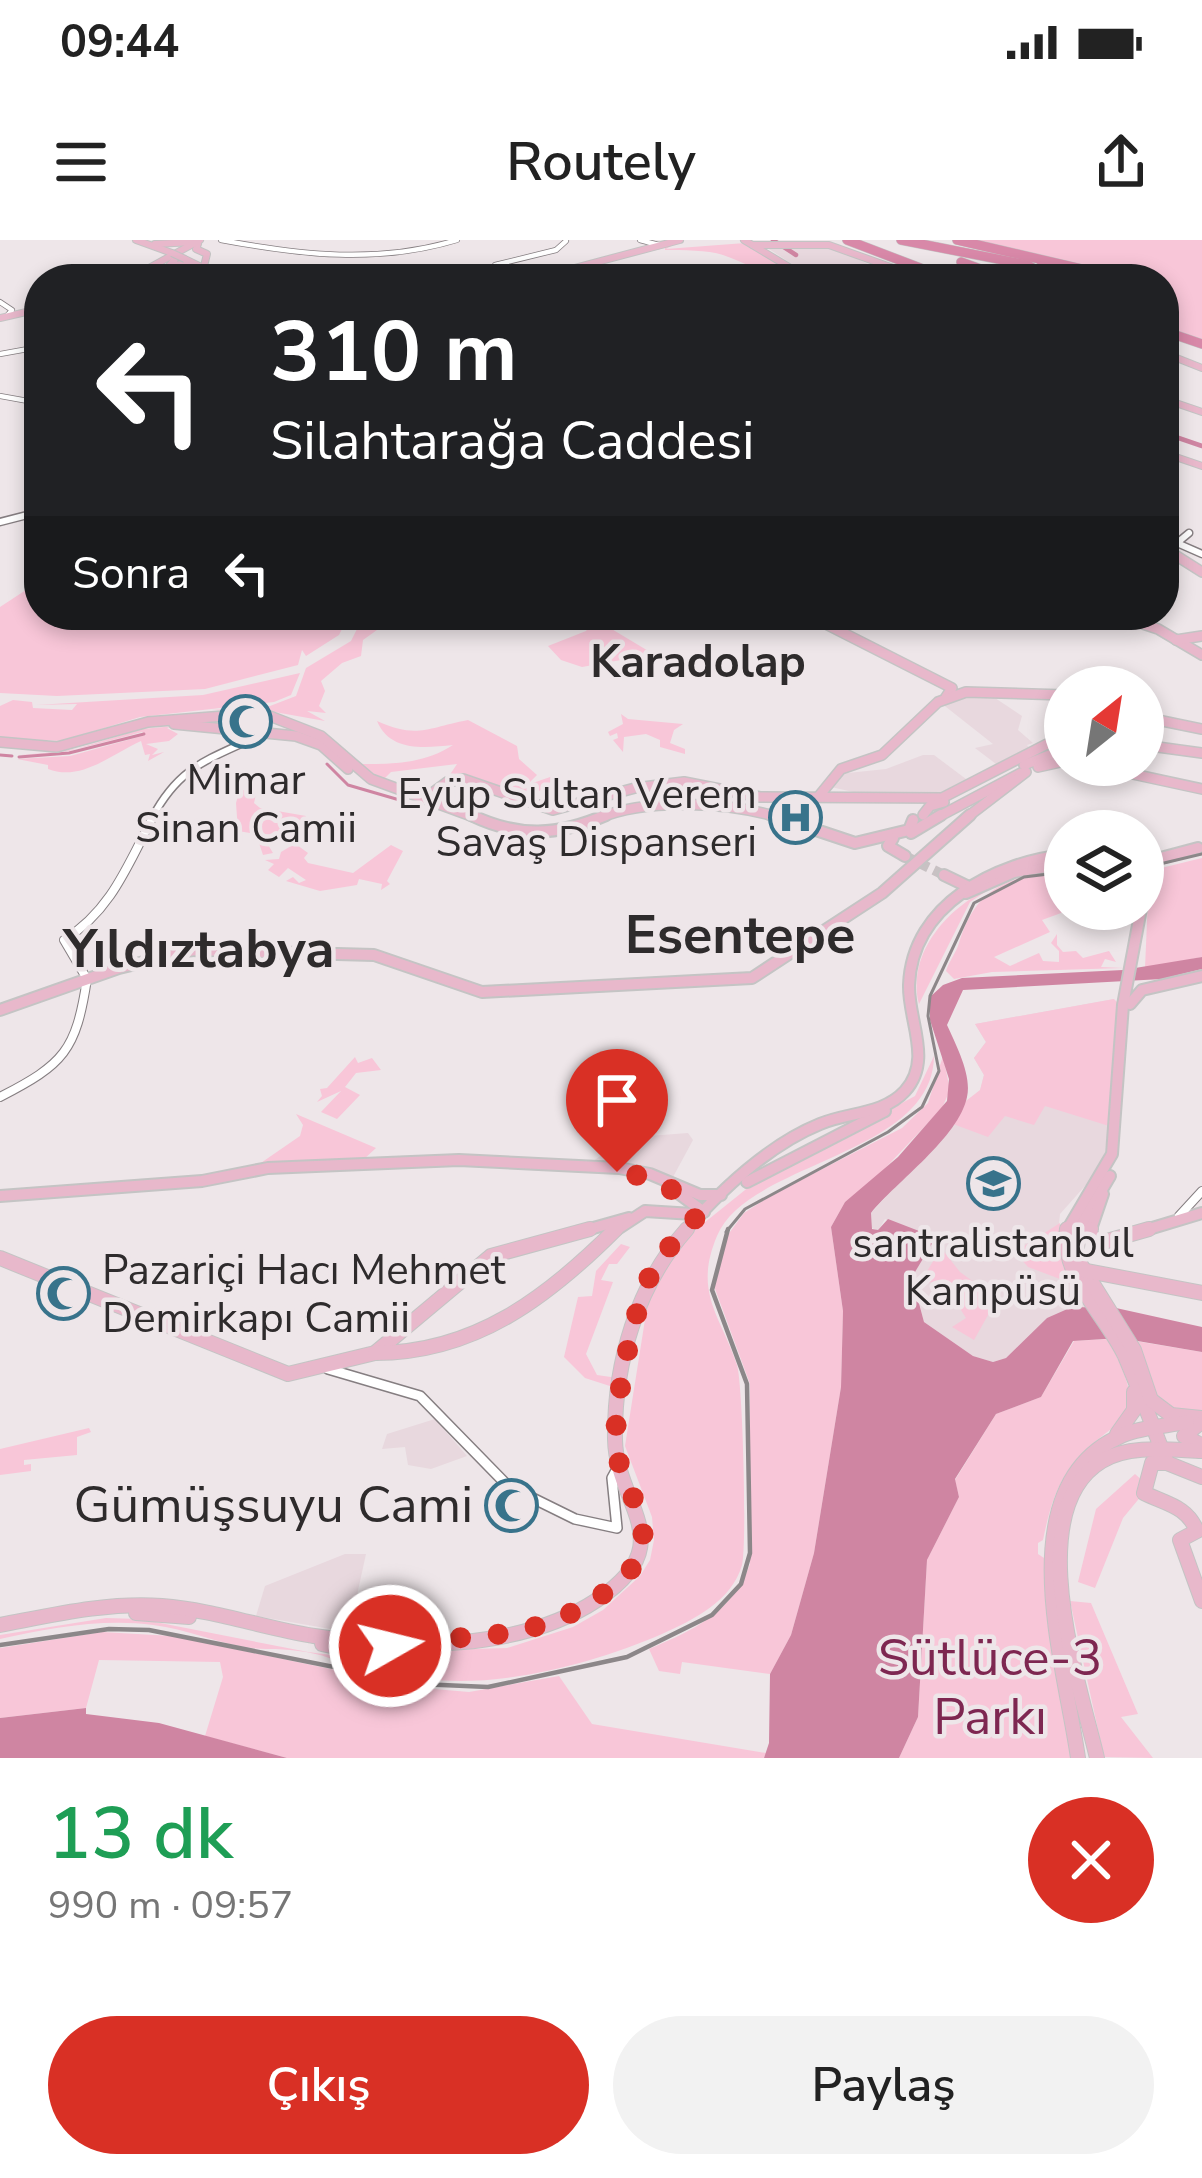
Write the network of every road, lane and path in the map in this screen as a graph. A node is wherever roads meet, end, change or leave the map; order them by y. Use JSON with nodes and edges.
{"nodes":[{"id":1,"x":140,"y":240,"type":"edge"},
{"id":2,"x":279,"y":240,"type":"edge"},
{"id":3,"x":458,"y":240,"type":"edge"},
{"id":4,"x":556,"y":240,"type":"edge"},
{"id":5,"x":640,"y":240,"type":"edge"},
{"id":6,"x":677,"y":240,"type":"edge"},
{"id":7,"x":847,"y":240,"type":"edge"},
{"id":8,"x":895,"y":240,"type":"edge"},
{"id":9,"x":954,"y":240,"type":"edge"},
{"id":10,"x":202,"y":241,"type":"edge"},
{"id":11,"x":228,"y":241,"type":"edge"},
{"id":12,"x":566,"y":241,"type":"edge"},
{"id":13,"x":157,"y":246,"type":"junction"},
{"id":14,"x":661,"y":246,"type":"junction"},
{"id":15,"x":763,"y":246,"type":"edge"},
{"id":16,"x":270,"y":249,"type":"junction"},
{"id":17,"x":282,"y":249,"type":"junction"},
{"id":18,"x":179,"y":254,"type":"junction"},
{"id":19,"x":350,"y":255,"type":"junction"},
{"id":20,"x":154,"y":264,"type":"edge"},
{"id":21,"x":163,"y":264,"type":"edge"},
{"id":22,"x":199,"y":264,"type":"edge"},
{"id":23,"x":207,"y":264,"type":"edge"},
{"id":24,"x":345,"y":264,"type":"edge"},
{"id":25,"x":497,"y":264,"type":"edge"},
{"id":26,"x":571,"y":264,"type":"edge"},
{"id":27,"x":789,"y":264,"type":"edge"},
{"id":28,"x":883,"y":264,"type":"edge"},
{"id":29,"x":911,"y":264,"type":"edge"},
{"id":30,"x":952,"y":264,"type":"edge"},
{"id":31,"x":965,"y":264,"type":"edge"},
{"id":32,"x":971,"y":264,"type":"edge"},
{"id":33,"x":1020,"y":264,"type":"edge"},
{"id":34,"x":1023,"y":264,"type":"edge"},
{"id":35,"x":1049,"y":264,"type":"edge"},
{"id":36,"x":0,"y":302,"type":"edge"},
{"id":37,"x":4,"y":318,"type":"edge"},
{"id":38,"x":1189,"y":533,"type":"dead end"},
{"id":39,"x":1179,"y":541,"type":"edge"},
{"id":40,"x":844,"y":630,"type":"edge"},
{"id":41,"x":1156,"y":630,"type":"edge"},
{"id":42,"x":858,"y":636,"type":"junction"},
{"id":43,"x":1202,"y":636,"type":"edge"},
{"id":44,"x":1174,"y":640,"type":"junction"},
{"id":45,"x":1202,"y":656,"type":"edge"},
{"id":46,"x":975,"y":692,"type":"junction"},
{"id":47,"x":1044,"y":694,"type":"edge"},
{"id":48,"x":938,"y":702,"type":"junction"},
{"id":49,"x":218,"y":713,"type":"junction"},
{"id":50,"x":1164,"y":721,"type":"edge"},
{"id":51,"x":210,"y":726,"type":"junction"},
{"id":52,"x":261,"y":728,"type":"junction"},
{"id":53,"x":1202,"y":729,"type":"edge"},
{"id":54,"x":0,"y":745,"type":"edge"},
{"id":55,"x":1044,"y":751,"type":"edge"},
{"id":56,"x":1044,"y":751,"type":"edge"},
{"id":57,"x":1164,"y":751,"type":"edge"},
{"id":58,"x":1202,"y":754,"type":"edge"},
{"id":59,"x":1044,"y":767,"type":"edge"},
{"id":60,"x":1006,"y":781,"type":"junction"},
{"id":61,"x":1164,"y":785,"type":"edge"},
{"id":62,"x":652,"y":786,"type":"junction"},
{"id":63,"x":1202,"y":789,"type":"edge"},
{"id":64,"x":406,"y":792,"type":"junction"},
{"id":65,"x":826,"y":794,"type":"junction"},
{"id":66,"x":428,"y":796,"type":"junction"},
{"id":67,"x":607,"y":800,"type":"junction"},
{"id":68,"x":590,"y":805,"type":"junction"},
{"id":69,"x":615,"y":811,"type":"junction"},
{"id":70,"x":916,"y":811,"type":"junction"},
{"id":71,"x":602,"y":817,"type":"junction"},
{"id":72,"x":887,"y":837,"type":"junction"},
{"id":73,"x":858,"y":844,"type":"junction"},
{"id":74,"x":1200,"y":848,"type":"edge"},
{"id":75,"x":891,"y":850,"type":"junction"},
{"id":76,"x":1164,"y":850,"type":"edge"},
{"id":77,"x":1164,"y":857,"type":"edge"},
{"id":78,"x":1044,"y":860,"type":"edge"},
{"id":79,"x":1044,"y":865,"type":"edge"},
{"id":80,"x":1017,"y":867,"type":"junction"},
{"id":81,"x":968,"y":887,"type":"junction"},
{"id":82,"x":1136,"y":930,"type":"edge"},
{"id":83,"x":1202,"y":976,"type":"edge"},
{"id":84,"x":87,"y":979,"type":"junction"},
{"id":85,"x":1178,"y":981,"type":"junction"},
{"id":86,"x":1135,"y":982,"type":"junction"},
{"id":87,"x":0,"y":1010,"type":"edge"},
{"id":88,"x":0,"y":1097,"type":"edge"},
{"id":89,"x":821,"y":1123,"type":"junction"},
{"id":90,"x":836,"y":1138,"type":"junction"},
{"id":91,"x":780,"y":1146,"type":"junction"},
{"id":92,"x":799,"y":1156,"type":"junction"},
{"id":93,"x":373,"y":1165,"type":"junction"},
{"id":94,"x":1098,"y":1190,"type":"junction"},
{"id":95,"x":1202,"y":1191,"type":"edge"},
{"id":96,"x":0,"y":1198,"type":"edge"},
{"id":97,"x":696,"y":1208,"type":"junction"},
{"id":98,"x":1202,"y":1213,"type":"edge"},
{"id":99,"x":629,"y":1218,"type":"junction"},
{"id":100,"x":1168,"y":1225,"type":"junction"},
{"id":101,"x":0,"y":1258,"type":"edge"},
{"id":102,"x":1082,"y":1270,"type":"junction"},
{"id":103,"x":1112,"y":1276,"type":"junction"},
{"id":104,"x":1202,"y":1293,"type":"edge"},
{"id":105,"x":1101,"y":1305,"type":"junction"},
{"id":106,"x":1124,"y":1344,"type":"junction"},
{"id":107,"x":375,"y":1353,"type":"junction"},
{"id":108,"x":320,"y":1366,"type":"junction"},
{"id":109,"x":1135,"y":1387,"type":"junction"},
{"id":110,"x":1202,"y":1422,"type":"edge"},
{"id":111,"x":1153,"y":1426,"type":"junction"},
{"id":112,"x":1134,"y":1431,"type":"junction"},
{"id":113,"x":1105,"y":1444,"type":"junction"},
{"id":114,"x":1120,"y":1454,"type":"junction"},
{"id":115,"x":1184,"y":1454,"type":"edge"},
{"id":116,"x":620,"y":1467,"type":"junction"},
{"id":117,"x":1202,"y":1477,"type":"edge"},
{"id":118,"x":1202,"y":1600,"type":"edge"},
{"id":119,"x":217,"y":1619,"type":"junction"},
{"id":120,"x":0,"y":1628,"type":"edge"},
{"id":121,"x":396,"y":1638,"type":"junction"},
{"id":122,"x":328,"y":1641,"type":"junction"},
{"id":123,"x":1088,"y":1757,"type":"edge"}],
"edges":[{"from":1,"to":13,"type":"main road"},
{"from":2,"to":17,"type":"street"},
{"from":3,"to":19,"type":"street"},
{"from":4,"to":12,"type":"street"},
{"from":5,"to":14,"type":"street"},
{"from":6,"to":14,"type":"main road"},
{"from":7,"to":29,"type":"highway"},
{"from":8,"to":30,"type":"highway"},
{"from":8,"to":31,"type":"highway"},
{"from":8,"to":32,"type":"highway"},
{"from":8,"to":34,"type":"highway"},
{"from":9,"to":33,"type":"highway"},
{"from":9,"to":35,"type":"highway"},
{"from":10,"to":13,"type":"main road"},
{"from":10,"to":18,"type":"main road"},
{"from":10,"to":23,"type":"main road"},
{"from":11,"to":16,"type":"street"},
{"from":12,"to":25,"type":"street"},
{"from":13,"to":18,"type":"main road"},
{"from":13,"to":20,"type":"main road"},
{"from":14,"to":26,"type":"main road"},
{"from":15,"to":27,"type":"main road"},
{"from":15,"to":28,"type":"main road"},
{"from":16,"to":17,"type":"street"},
{"from":16,"to":19,"type":"street"},
{"from":17,"to":19,"type":"street"},
{"from":18,"to":21,"type":"main road"},
{"from":18,"to":22,"type":"main road"},
{"from":19,"to":24,"type":"street"},
{"from":36,"to":37,"type":"street"},
{"from":38,"to":39,"type":"street"},
{"from":40,"to":42,"type":"main road"},
{"from":41,"to":44,"type":"main road"},
{"from":42,"to":46,"type":"main road"},
{"from":42,"to":48,"type":"main road"},
{"from":43,"to":44,"type":"main road"},
{"from":44,"to":45,"type":"main road"},
{"from":46,"to":47,"type":"main road"},
{"from":46,"to":48,"type":"main road"},
{"from":48,"to":65,"type":"main road"},
{"from":49,"to":51,"type":"main road"},
{"from":49,"to":52,"type":"main road"},
{"from":49,"to":54,"type":"main road"},
{"from":50,"to":53,"type":"main road"},
{"from":51,"to":52,"type":"main road"},
{"from":51,"to":54,"type":"main road"},
{"from":52,"to":64,"type":"main road"},
{"from":52,"to":64,"type":"main road"},
{"from":52,"to":84,"type":"street"},
{"from":55,"to":70,"type":"main road"},
{"from":56,"to":70,"type":"main road"},
{"from":57,"to":58,"type":"main road"},
{"from":59,"to":60,"type":"main road"},
{"from":60,"to":70,"type":"main road"},
{"from":60,"to":84,"type":"main road"},
{"from":61,"to":63,"type":"main road"},
{"from":62,"to":65,"type":"main road"},
{"from":62,"to":65,"type":"main road"},
{"from":62,"to":66,"type":"main road"},
{"from":62,"to":67,"type":"main road"},
{"from":64,"to":66,"type":"main road"},
{"from":65,"to":70,"type":"main road"},
{"from":65,"to":70,"type":"main road"},
{"from":66,"to":68,"type":"main road"},
{"from":66,"to":71,"type":"main road"},
{"from":67,"to":68,"type":"main road"},
{"from":67,"to":69,"type":"main road"},
{"from":68,"to":71,"type":"main road"},
{"from":69,"to":71,"type":"main road"},
{"from":69,"to":73,"type":"main road"},
{"from":70,"to":72,"type":"main road"},
{"from":70,"to":75,"type":"main road"},
{"from":72,"to":73,"type":"main road"},
{"from":72,"to":75,"type":"main road"},
{"from":73,"to":75,"type":"main road"},
{"from":74,"to":76,"type":"main road"},
{"from":74,"to":77,"type":"main road"},
{"from":78,"to":80,"type":"main road"},
{"from":79,"to":80,"type":"main road"},
{"from":80,"to":81,"type":"main road"},
{"from":81,"to":81,"type":"main road"},
{"from":81,"to":89,"type":"main road"},
{"from":81,"to":90,"type":"main road"},
{"from":82,"to":86,"type":"main road"},
{"from":83,"to":85,"type":"main road"},
{"from":84,"to":87,"type":"main road"},
{"from":84,"to":88,"type":"street"},
{"from":85,"to":86,"type":"main road"},
{"from":85,"to":94,"type":"main road"},
{"from":86,"to":94,"type":"main road"},
{"from":89,"to":90,"type":"main road"},
{"from":89,"to":91,"type":"main road"},
{"from":90,"to":92,"type":"main road"},
{"from":91,"to":92,"type":"main road"},
{"from":91,"to":97,"type":"main road"},
{"from":92,"to":97,"type":"main road"},
{"from":93,"to":96,"type":"main road"},
{"from":93,"to":96,"type":"main road"},
{"from":93,"to":97,"type":"main road"},
{"from":94,"to":100,"type":"main road"},
{"from":94,"to":102,"type":"main road"},
{"from":94,"to":105,"type":"main road"},
{"from":95,"to":100,"type":"street"},
{"from":97,"to":99,"type":"main road"},
{"from":97,"to":116,"type":"main road"},
{"from":97,"to":121,"type":"main road"},
{"from":98,"to":100,"type":"main road"},
{"from":99,"to":107,"type":"main road"},
{"from":99,"to":107,"type":"main road"},
{"from":101,"to":108,"type":"main road"},
{"from":102,"to":103,"type":"main road"},
{"from":102,"to":105,"type":"main road"},
{"from":103,"to":104,"type":"main road"},
{"from":103,"to":105,"type":"main road"},
{"from":105,"to":106,"type":"main road"},
{"from":106,"to":109,"type":"main road"},
{"from":106,"to":110,"type":"main road"},
{"from":107,"to":108,"type":"main road"},
{"from":108,"to":116,"type":"street"},
{"from":109,"to":111,"type":"main road"},
{"from":109,"to":113,"type":"main road"},
{"from":110,"to":111,"type":"main road"},
{"from":110,"to":115,"type":"main road"},
{"from":111,"to":112,"type":"main road"},
{"from":111,"to":115,"type":"main road"},
{"from":111,"to":115,"type":"main road"},
{"from":112,"to":113,"type":"main road"},
{"from":112,"to":114,"type":"main road"},
{"from":113,"to":123,"type":"main road"},
{"from":114,"to":115,"type":"main road"},
{"from":114,"to":123,"type":"main road"},
{"from":115,"to":117,"type":"main road"},
{"from":115,"to":118,"type":"main road"},
{"from":116,"to":121,"type":"main road"},
{"from":119,"to":120,"type":"main road"},
{"from":119,"to":122,"type":"main road"},
{"from":119,"to":122,"type":"main road"},
{"from":121,"to":122,"type":"main road"},
{"from":121,"to":122,"type":"main road"}]}
